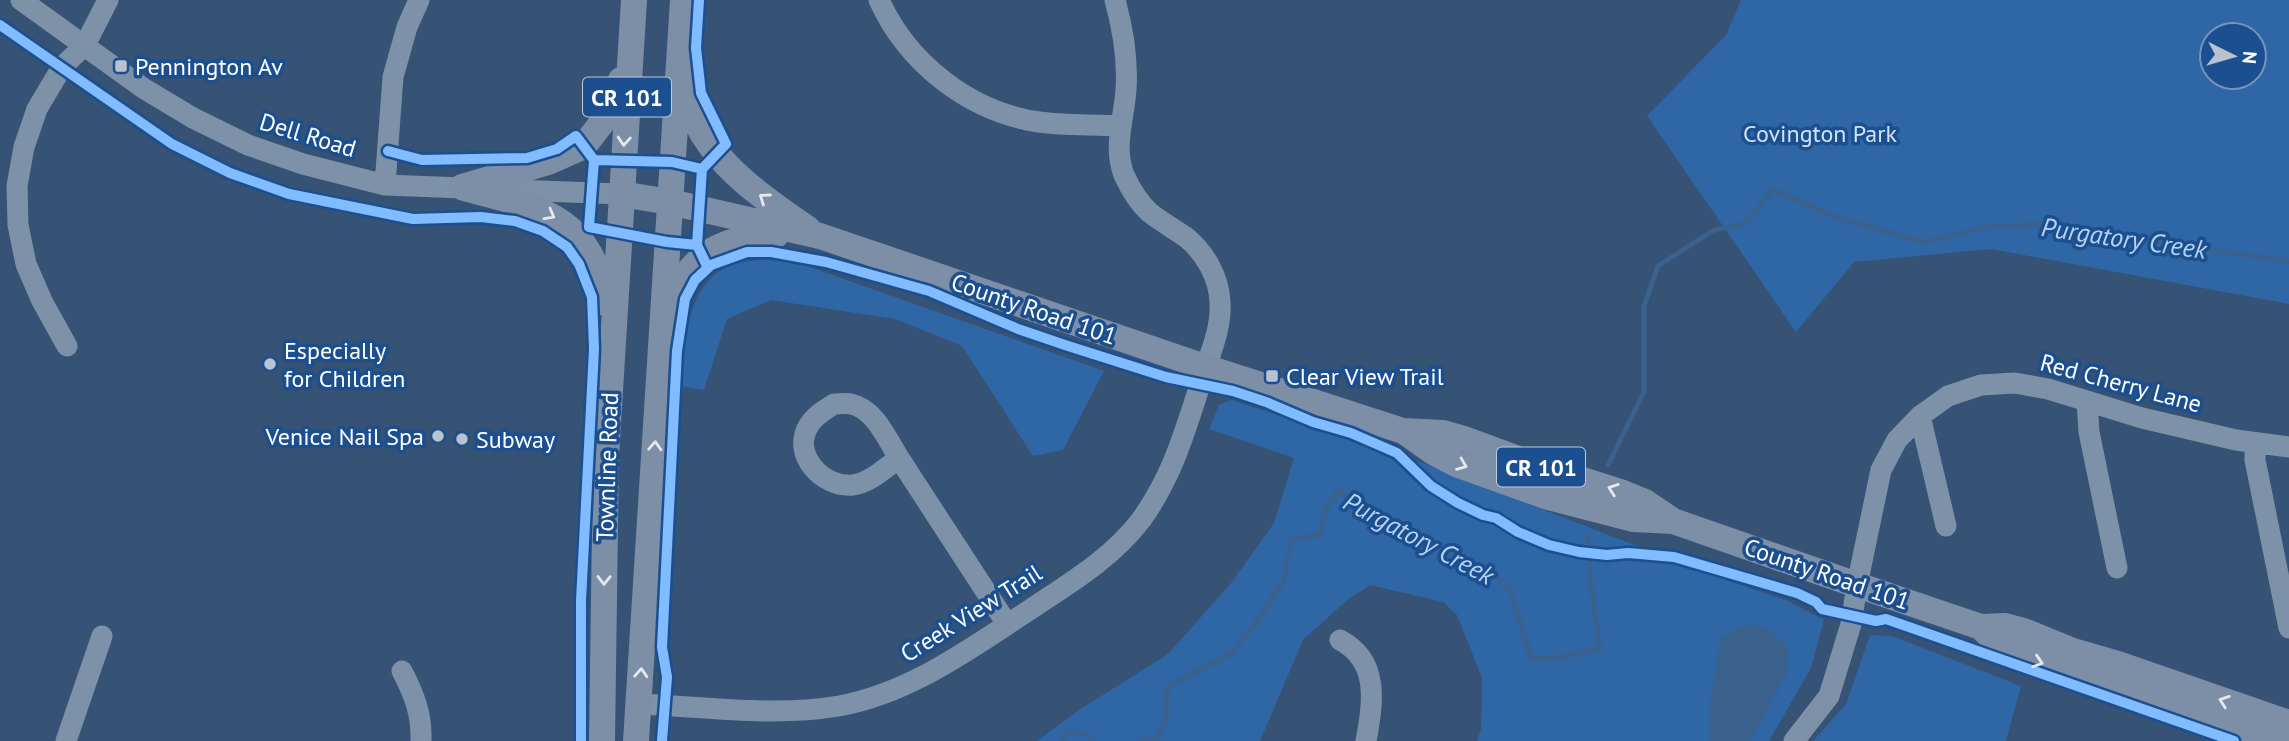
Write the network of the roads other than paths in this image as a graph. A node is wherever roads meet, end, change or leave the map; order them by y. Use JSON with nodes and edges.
{"nodes":[{"id":1,"x":21,"y":0,"type":"edge"},
{"id":2,"x":108,"y":0,"type":"edge"},
{"id":3,"x":419,"y":0,"type":"edge"},
{"id":4,"x":634,"y":0,"type":"edge"},
{"id":5,"x":683,"y":0,"type":"edge"},
{"id":6,"x":879,"y":0,"type":"edge"},
{"id":7,"x":1115,"y":0,"type":"edge"},
{"id":8,"x":632,"y":31,"type":"junction"},
{"id":9,"x":85,"y":45,"type":"junction"},
{"id":10,"x":680,"y":52,"type":"junction"},
{"id":11,"x":1120,"y":125,"type":"junction"},
{"id":12,"x":385,"y":185,"type":"junction"},
{"id":13,"x":462,"y":187,"type":"junction"},
{"id":14,"x":621,"y":194,"type":"junction"},
{"id":15,"x":670,"y":202,"type":"junction"},
{"id":16,"x":820,"y":236,"type":"junction"},
{"id":17,"x":612,"y":342,"type":"junction"},
{"id":18,"x":661,"y":345,"type":"junction"},
{"id":19,"x":67,"y":346,"type":"dead end"},
{"id":20,"x":1205,"y":367,"type":"junction"},
{"id":21,"x":2087,"y":401,"type":"junction"},
{"id":22,"x":1920,"y":416,"type":"junction"},
{"id":23,"x":2255,"y":443,"type":"junction"},
{"id":24,"x":2289,"y":447,"type":"edge"},
{"id":25,"x":899,"y":458,"type":"junction"},
{"id":26,"x":1946,"y":526,"type":"dead end"},
{"id":27,"x":2117,"y":568,"type":"dead end"},
{"id":28,"x":1857,"y":585,"type":"junction"},
{"id":29,"x":1007,"y":624,"type":"junction"},
{"id":30,"x":1981,"y":627,"type":"junction"},
{"id":31,"x":2289,"y":628,"type":"edge"},
{"id":32,"x":102,"y":636,"type":"dead end"},
{"id":33,"x":1340,"y":640,"type":"dead end"},
{"id":34,"x":402,"y":671,"type":"dead end"},
{"id":35,"x":640,"y":704,"type":"junction"},
{"id":36,"x":2289,"y":723,"type":"edge"},
{"id":37,"x":66,"y":741,"type":"edge"},
{"id":38,"x":421,"y":741,"type":"edge"},
{"id":39,"x":602,"y":741,"type":"edge"},
{"id":40,"x":636,"y":741,"type":"edge"},
{"id":41,"x":1366,"y":741,"type":"edge"},
{"id":42,"x":1794,"y":741,"type":"edge"},
{"id":43,"x":2281,"y":741,"type":"edge"}],
"edges":[{"from":1,"to":9,"type":"street","name":"Dell Road"},
{"from":2,"to":9,"type":"street"},
{"from":3,"to":12,"type":"street"},
{"from":4,"to":8,"type":"main road","name":"CR 101","number":"CR 101"},
{"from":5,"to":10,"type":"main road","number":"CR 101"},
{"from":6,"to":11,"type":"street"},
{"from":7,"to":11,"type":"street","name":"Creek View Trail"},
{"from":8,"to":13,"type":"main road"},
{"from":8,"to":14,"type":"main road","name":"CR 101","number":"CR 101","one_way":true},
{"from":9,"to":12,"type":"street","name":"Dell Road"},
{"from":9,"to":19,"type":"street"},
{"from":10,"to":15,"type":"main road","number":"CR 101"},
{"from":16,"to":10,"type":"main road","number":"CR 101","one_way":true},
{"from":11,"to":20,"type":"street","name":"Creek View Trail"},
{"from":12,"to":13,"type":"street","name":"Dell Road"},
{"from":13,"to":14,"type":"street","name":"Dell Road"},
{"from":13,"to":17,"type":"main road","one_way":true},
{"from":14,"to":15,"type":"main road","name":"County Road 101","number":"CR 101"},
{"from":14,"to":17,"type":"main road","name":"Townline Road"},
{"from":15,"to":16,"type":"main road","name":"County Road 101","number":"CR 101"},
{"from":15,"to":18,"type":"main road","name":"Townline Road"},
{"from":16,"to":18,"type":"main road"},
{"from":16,"to":20,"type":"main road","name":"County Road 101","number":"CR 101"},
{"from":17,"to":39,"type":"main road","name":"Townline Road","one_way":true},
{"from":35,"to":18,"type":"main road","name":"Townline Road","one_way":true},
{"from":20,"to":28,"type":"main road","name":"County Road 101","number":"CR 101"},
{"from":20,"to":29,"type":"street","name":"Creek View Trail"},
{"from":21,"to":22,"type":"street","name":"Red Cherry Lane"},
{"from":21,"to":23,"type":"street","name":"Red Cherry Lane"},
{"from":21,"to":27,"type":"street"},
{"from":22,"to":26,"type":"street"},
{"from":22,"to":28,"type":"street","name":"Red Cherry Lane"},
{"from":23,"to":24,"type":"street","name":"Red Cherry Lane"},
{"from":23,"to":31,"type":"street"},
{"from":25,"to":25,"type":"street"},
{"from":25,"to":29,"type":"street"},
{"from":28,"to":30,"type":"main road","name":"County Road 101","number":"CR 101"},
{"from":28,"to":42,"type":"street","name":"Red Cherry Lane"},
{"from":29,"to":35,"type":"street","name":"Creek View Trail"},
{"from":36,"to":30,"type":"main road","name":"County Road 101","number":"CR 101","one_way":true},
{"from":30,"to":43,"type":"main road","name":"County Road 101","number":"CR 101","one_way":true},
{"from":32,"to":37,"type":"street"},
{"from":33,"to":41,"type":"street"},
{"from":34,"to":38,"type":"street"},
{"from":35,"to":40,"type":"main road","name":"Townline Road"}]}
